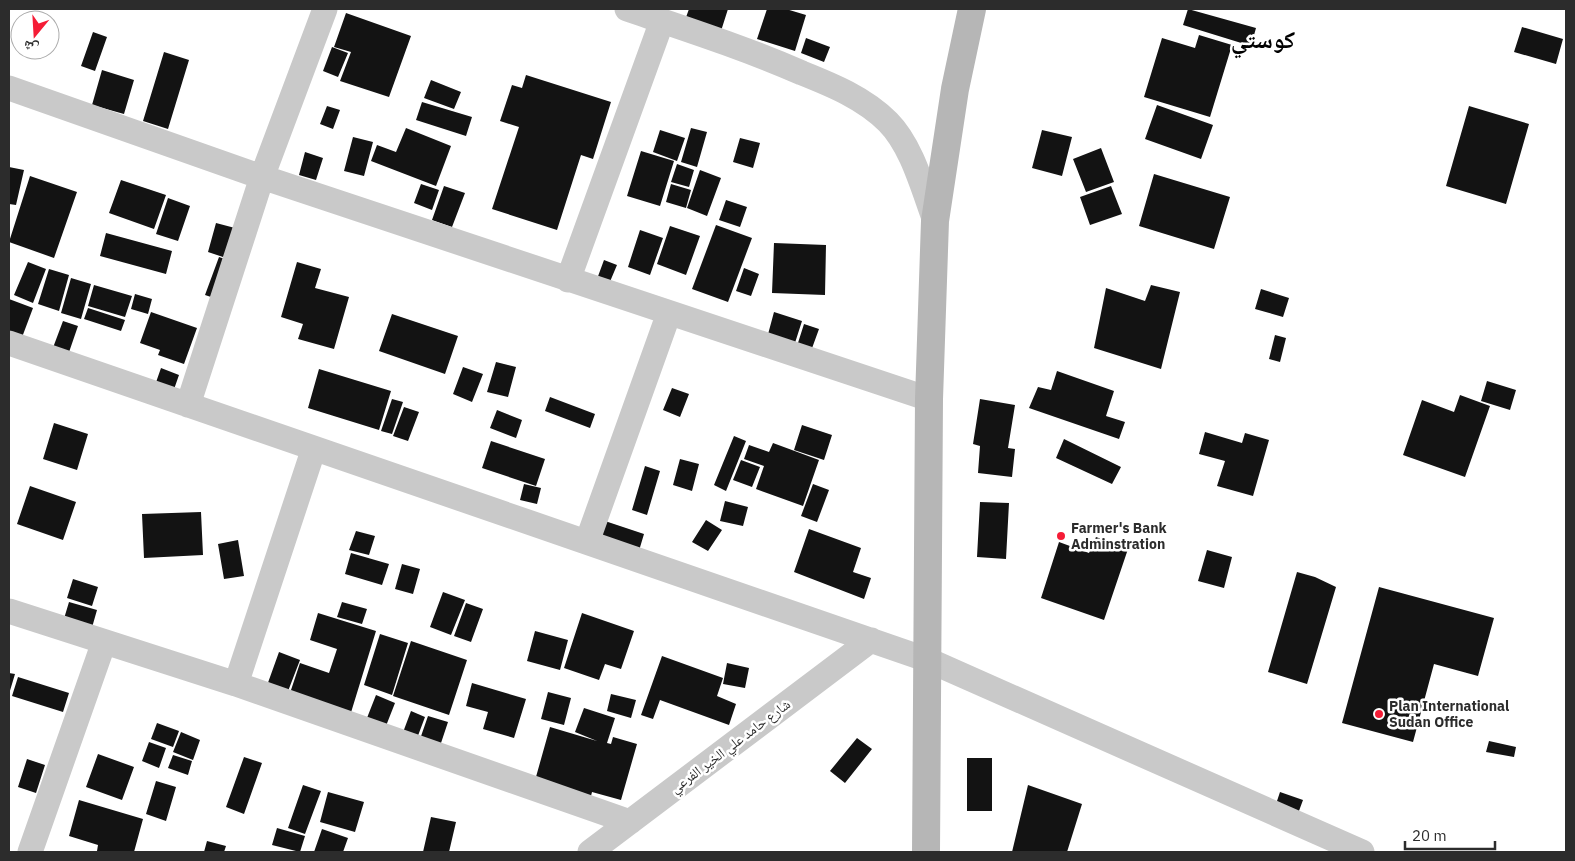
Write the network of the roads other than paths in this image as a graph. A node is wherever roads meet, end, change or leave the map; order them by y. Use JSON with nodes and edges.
{"nodes":[{"id":1,"x":325,"y":9,"type":"edge"},
{"id":2,"x":627,"y":9,"type":"edge"},
{"id":3,"x":972,"y":9,"type":"edge"},
{"id":4,"x":662,"y":21,"type":"junction"},
{"id":5,"x":9,"y":88,"type":"edge"},
{"id":6,"x":262,"y":177,"type":"junction"},
{"id":7,"x":934,"y":221,"type":"junction"},
{"id":8,"x":568,"y":280,"type":"junction"},
{"id":9,"x":668,"y":313,"type":"junction"},
{"id":10,"x":9,"y":343,"type":"edge"},
{"id":11,"x":929,"y":399,"type":"junction"},
{"id":12,"x":188,"y":405,"type":"junction"},
{"id":13,"x":314,"y":448,"type":"junction"},
{"id":14,"x":587,"y":542,"type":"junction"},
{"id":15,"x":9,"y":611,"type":"edge"},
{"id":16,"x":871,"y":640,"type":"junction"},
{"id":17,"x":104,"y":642,"type":"junction"},
{"id":18,"x":928,"y":660,"type":"junction"},
{"id":19,"x":236,"y":684,"type":"junction"},
{"id":20,"x":630,"y":822,"type":"junction"},
{"id":21,"x":30,"y":852,"type":"edge"},
{"id":22,"x":590,"y":852,"type":"edge"},
{"id":23,"x":926,"y":852,"type":"edge"},
{"id":24,"x":1362,"y":852,"type":"edge"}],
"edges":[{"from":1,"to":6,"type":"street"},
{"from":2,"to":4,"type":"street"},
{"from":3,"to":7,"type":"main road"},
{"from":4,"to":7,"type":"street"},
{"from":4,"to":8,"type":"street"},
{"from":5,"to":6,"type":"street"},
{"from":6,"to":8,"type":"street"},
{"from":6,"to":12,"type":"street"},
{"from":7,"to":11,"type":"main road"},
{"from":8,"to":9,"type":"street"},
{"from":9,"to":11,"type":"street"},
{"from":9,"to":14,"type":"street"},
{"from":10,"to":12,"type":"street"},
{"from":11,"to":18,"type":"main road"},
{"from":12,"to":13,"type":"street"},
{"from":13,"to":14,"type":"street"},
{"from":13,"to":19,"type":"street"},
{"from":14,"to":16,"type":"street"},
{"from":15,"to":17,"type":"street"},
{"from":16,"to":18,"type":"street"},
{"from":16,"to":20,"type":"street","name":"شارع حامد علي الخير الفرعي"},
{"from":17,"to":19,"type":"street"},
{"from":17,"to":21,"type":"street"},
{"from":18,"to":23,"type":"main road"},
{"from":18,"to":24,"type":"street"},
{"from":19,"to":20,"type":"street"},
{"from":20,"to":22,"type":"street","name":"شارع حامد علي الخير الفرعي"}]}
